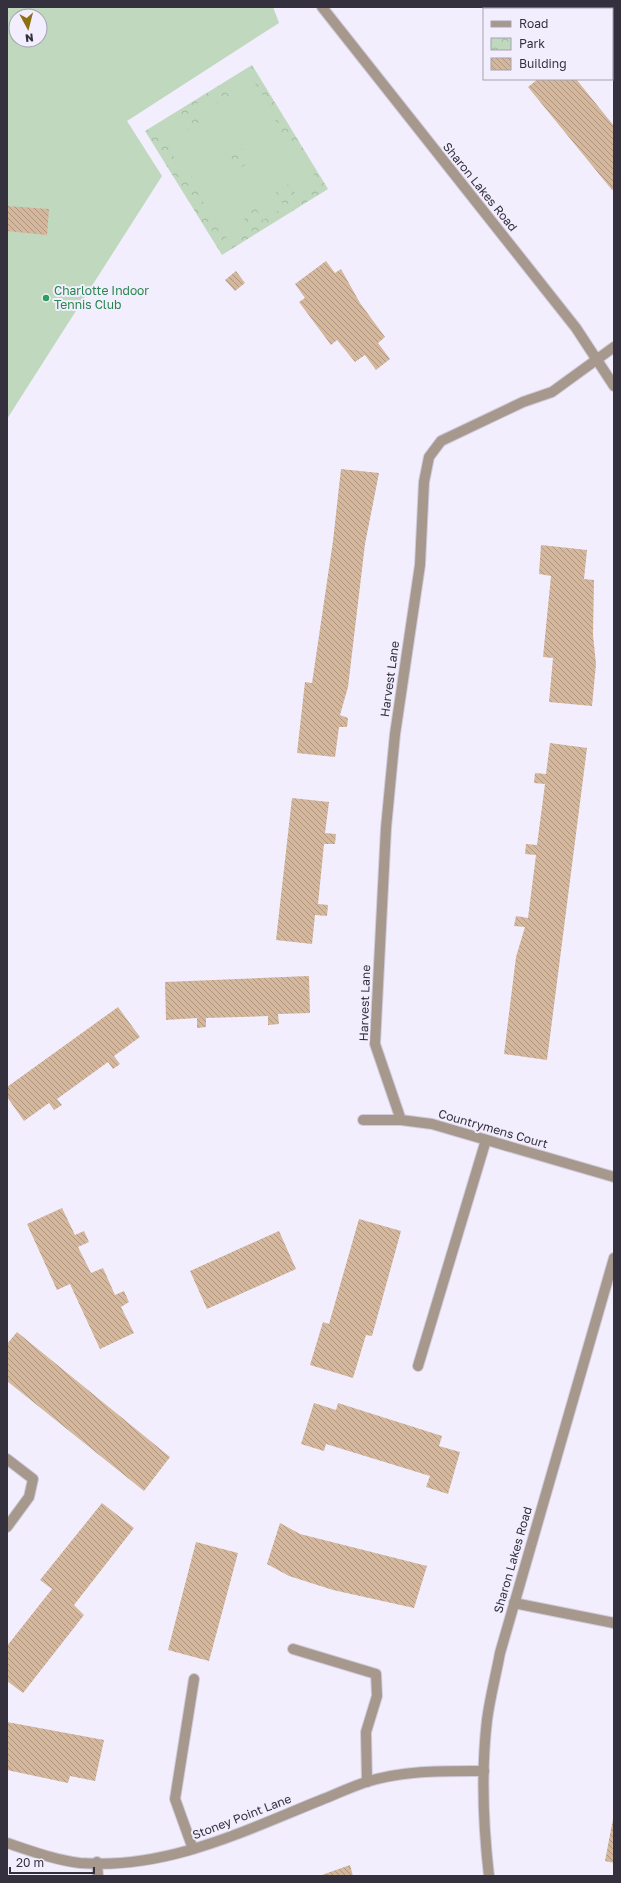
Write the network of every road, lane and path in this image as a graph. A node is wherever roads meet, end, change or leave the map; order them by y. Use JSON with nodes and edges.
{"nodes":[{"id":1,"x":322,"y":7,"type":"edge"},
{"id":2,"x":614,"y":347,"type":"edge"},
{"id":3,"x":597,"y":359,"type":"junction"},
{"id":4,"x":614,"y":386,"type":"edge"},
{"id":5,"x":363,"y":1120,"type":"dead end"},
{"id":6,"x":401,"y":1120,"type":"junction"},
{"id":7,"x":486,"y":1140,"type":"junction"},
{"id":8,"x":614,"y":1177,"type":"edge"},
{"id":9,"x":614,"y":1258,"type":"edge"},
{"id":10,"x":418,"y":1366,"type":"dead end"},
{"id":11,"x":7,"y":1459,"type":"edge"},
{"id":12,"x":7,"y":1527,"type":"edge"},
{"id":13,"x":514,"y":1604,"type":"junction"},
{"id":14,"x":614,"y":1623,"type":"edge"},
{"id":15,"x":293,"y":1649,"type":"dead end"},
{"id":16,"x":194,"y":1679,"type":"dead end"},
{"id":17,"x":484,"y":1771,"type":"junction"},
{"id":18,"x":367,"y":1782,"type":"junction"},
{"id":19,"x":7,"y":1843,"type":"edge"},
{"id":20,"x":193,"y":1849,"type":"junction"},
{"id":21,"x":98,"y":1862,"type":"junction"},
{"id":22,"x":98,"y":1876,"type":"edge"},
{"id":23,"x":489,"y":1876,"type":"edge"}],
"edges":[{"from":1,"to":3,"type":"street","name":"Sharon Lakes Road"},
{"from":2,"to":3,"type":"street","name":"Harvest Lane"},
{"from":3,"to":4,"type":"street","name":"Sharon Lakes Road"},
{"from":3,"to":6,"type":"street","name":"Harvest Lane"},
{"from":5,"to":6,"type":"street","name":"Countrymens Court"},
{"from":6,"to":7,"type":"street","name":"Countrymens Court"},
{"from":7,"to":8,"type":"street","name":"Countrymens Court"},
{"from":7,"to":10,"type":"street"},
{"from":9,"to":13,"type":"street","name":"Sharon Lakes Road"},
{"from":11,"to":12,"type":"street"},
{"from":13,"to":14,"type":"street"},
{"from":13,"to":17,"type":"street","name":"Sharon Lakes Road"},
{"from":15,"to":18,"type":"street"},
{"from":16,"to":20,"type":"street"},
{"from":17,"to":18,"type":"street","name":"Stoney Point Lane"},
{"from":17,"to":23,"type":"street","name":"Sharon Lakes Road"},
{"from":18,"to":20,"type":"street","name":"Stoney Point Lane"},
{"from":19,"to":21,"type":"street","name":"Stoney Point Lane"},
{"from":20,"to":21,"type":"street","name":"Stoney Point Lane"},
{"from":21,"to":22,"type":"street"}]}
